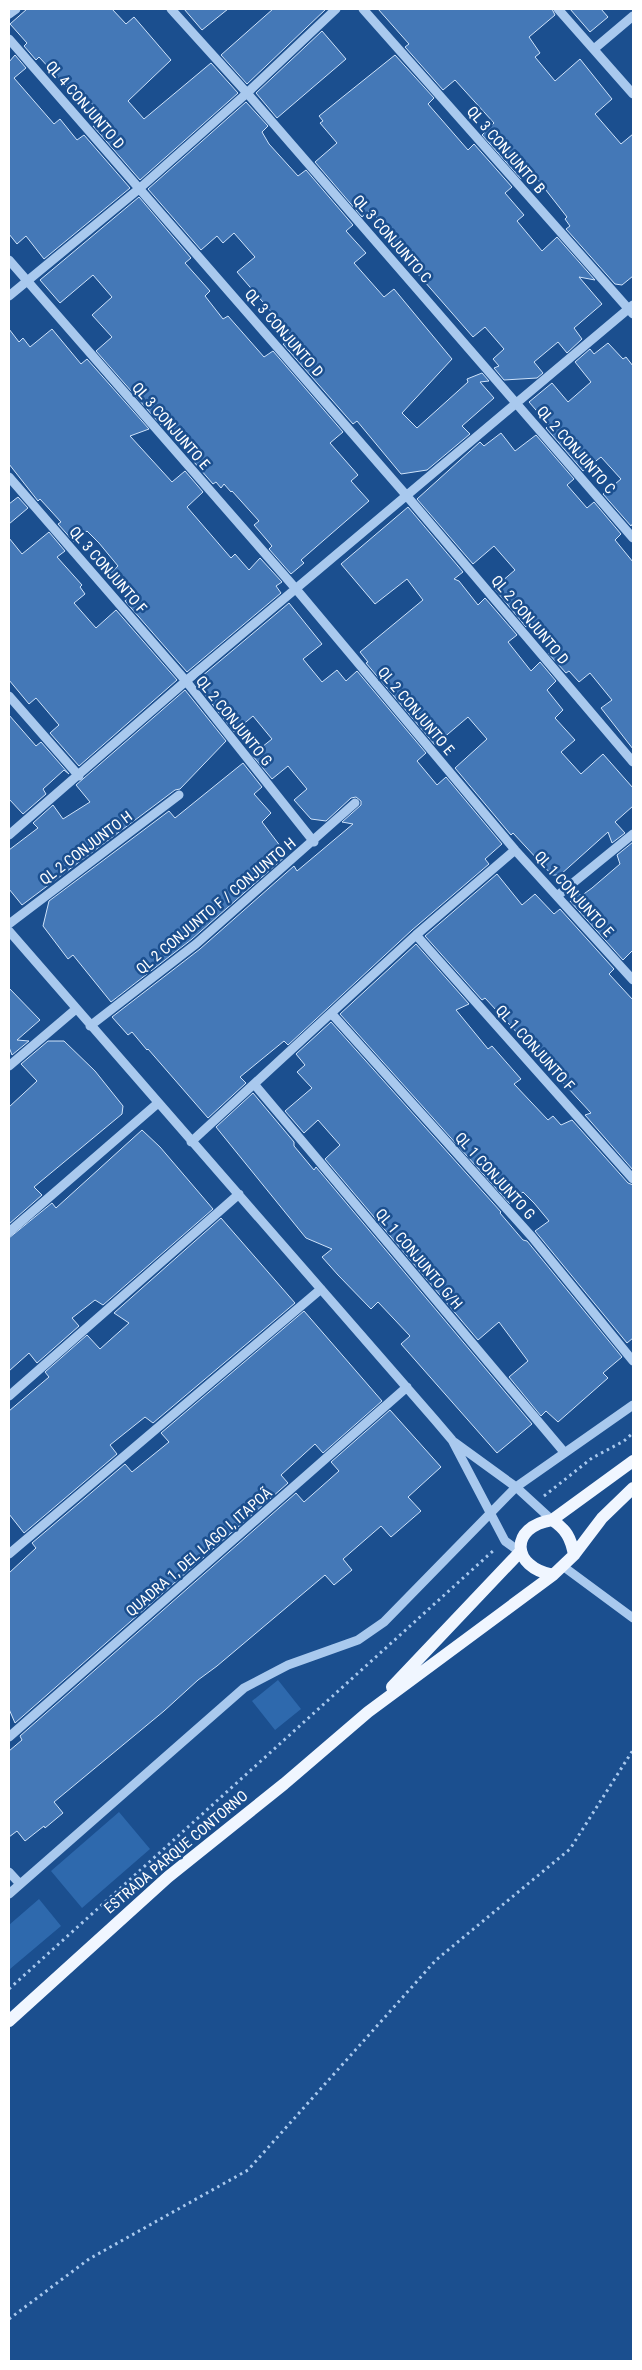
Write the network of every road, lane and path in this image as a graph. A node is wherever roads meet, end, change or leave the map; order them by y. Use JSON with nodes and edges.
{"nodes":[{"id":1,"x":16,"y":9,"type":"edge"},
{"id":2,"x":172,"y":9,"type":"edge"},
{"id":3,"x":336,"y":9,"type":"edge"},
{"id":4,"x":363,"y":9,"type":"edge"},
{"id":5,"x":558,"y":9,"type":"edge"},
{"id":6,"x":9,"y":14,"type":"edge"},
{"id":7,"x":633,"y":16,"type":"edge"},
{"id":8,"x":9,"y":39,"type":"edge"},
{"id":9,"x":594,"y":49,"type":"junction"},
{"id":10,"x":247,"y":93,"type":"junction"},
{"id":11,"x":633,"y":94,"type":"edge"},
{"id":12,"x":140,"y":188,"type":"junction"},
{"id":13,"x":9,"y":260,"type":"edge"},
{"id":14,"x":26,"y":280,"type":"junction"},
{"id":15,"x":9,"y":296,"type":"edge"},
{"id":16,"x":632,"y":310,"type":"edge"},
{"id":17,"x":516,"y":402,"type":"junction"},
{"id":18,"x":9,"y":478,"type":"edge"},
{"id":19,"x":406,"y":495,"type":"junction"},
{"id":20,"x":633,"y":538,"type":"edge"},
{"id":21,"x":296,"y":590,"type":"junction"},
{"id":22,"x":186,"y":681,"type":"junction"},
{"id":23,"x":9,"y":696,"type":"edge"},
{"id":24,"x":633,"y":762,"type":"edge"},
{"id":25,"x":79,"y":776,"type":"junction"},
{"id":26,"x":179,"y":794,"type":"dead end"},
{"id":27,"x":355,"y":803,"type":"dead end"},
{"id":28,"x":633,"y":834,"type":"edge"},
{"id":29,"x":9,"y":835,"type":"edge"},
{"id":30,"x":314,"y":842,"type":"junction"},
{"id":31,"x":515,"y":850,"type":"junction"},
{"id":32,"x":557,"y":896,"type":"junction"},
{"id":33,"x":9,"y":924,"type":"edge"},
{"id":34,"x":9,"y":932,"type":"edge"},
{"id":35,"x":416,"y":935,"type":"junction"},
{"id":36,"x":633,"y":980,"type":"edge"},
{"id":37,"x":76,"y":1009,"type":"junction"},
{"id":38,"x":331,"y":1013,"type":"junction"},
{"id":39,"x":90,"y":1026,"type":"junction"},
{"id":40,"x":9,"y":1066,"type":"edge"},
{"id":41,"x":254,"y":1084,"type":"junction"},
{"id":42,"x":158,"y":1104,"type":"junction"},
{"id":43,"x":191,"y":1142,"type":"junction"},
{"id":44,"x":633,"y":1180,"type":"edge"},
{"id":45,"x":239,"y":1194,"type":"junction"},
{"id":46,"x":9,"y":1232,"type":"edge"},
{"id":47,"x":321,"y":1288,"type":"junction"},
{"id":48,"x":633,"y":1361,"type":"edge"},
{"id":49,"x":407,"y":1387,"type":"junction"},
{"id":50,"x":9,"y":1396,"type":"edge"},
{"id":51,"x":633,"y":1405,"type":"edge"},
{"id":52,"x":633,"y":1433,"type":"edge"},
{"id":53,"x":452,"y":1440,"type":"junction"},
{"id":54,"x":564,"y":1452,"type":"junction"},
{"id":55,"x":633,"y":1461,"type":"edge"},
{"id":56,"x":516,"y":1486,"type":"junction"},
{"id":57,"x":633,"y":1488,"type":"edge"},
{"id":58,"x":536,"y":1504,"type":"junction"},
{"id":59,"x":489,"y":1512,"type":"junction"},
{"id":60,"x":552,"y":1520,"type":"junction"},
{"id":61,"x":505,"y":1541,"type":"junction"},
{"id":62,"x":520,"y":1552,"type":"junction"},
{"id":63,"x":9,"y":1554,"type":"edge"},
{"id":64,"x":574,"y":1555,"type":"junction"},
{"id":65,"x":564,"y":1567,"type":"junction"},
{"id":66,"x":553,"y":1575,"type":"junction"},
{"id":67,"x":633,"y":1618,"type":"edge"},
{"id":68,"x":368,"y":1712,"type":"junction"},
{"id":69,"x":9,"y":1737,"type":"edge"},
{"id":70,"x":633,"y":1750,"type":"edge"},
{"id":71,"x":9,"y":1872,"type":"edge"},
{"id":72,"x":20,"y":1884,"type":"junction"},
{"id":73,"x":9,"y":1894,"type":"edge"},
{"id":74,"x":9,"y":1989,"type":"edge"},
{"id":75,"x":9,"y":2021,"type":"edge"},
{"id":76,"x":9,"y":2319,"type":"edge"}],
"edges":[{"from":1,"to":6,"type":"street"},
{"from":2,"to":10,"type":"street","name":"QL 3 CONJUNTO C"},
{"from":3,"to":10,"type":"street"},
{"from":4,"to":16,"type":"street","name":"QL 3 CONJUNTO B"},
{"from":5,"to":9,"type":"street"},
{"from":7,"to":9,"type":"street"},
{"from":8,"to":12,"type":"street","name":"QL 4 CONJUNTO D"},
{"from":9,"to":11,"type":"street"},
{"from":10,"to":12,"type":"street"},
{"from":10,"to":17,"type":"street","name":"QL 3 CONJUNTO C"},
{"from":12,"to":14,"type":"street"},
{"from":12,"to":19,"type":"street","name":"QL 3 CONJUNTO D"},
{"from":13,"to":14,"type":"street","name":"QL 3 CONJUNTO E"},
{"from":14,"to":15,"type":"street"},
{"from":14,"to":21,"type":"street","name":"QL 3 CONJUNTO E"},
{"from":16,"to":17,"type":"street"},
{"from":17,"to":19,"type":"street"},
{"from":17,"to":20,"type":"street","name":"QL 2 CONJUNTO C"},
{"from":18,"to":22,"type":"street","name":"QL 3 CONJUNTO F"},
{"from":19,"to":21,"type":"street"},
{"from":19,"to":24,"type":"street","name":"QL 2 CONJUNTO D"},
{"from":21,"to":22,"type":"street"},
{"from":21,"to":31,"type":"street","name":"QL 2 CONJUNTO E"},
{"from":22,"to":25,"type":"street","name":"QL 2 CONJUNTO G"},
{"from":22,"to":30,"type":"street","name":"QL 2 CONJUNTO G"},
{"from":23,"to":25,"type":"street"},
{"from":25,"to":29,"type":"street"},
{"from":26,"to":33,"type":"street","name":"QL 2 CONJUNTO H"},
{"from":27,"to":30,"type":"street","name":"QL 2 CONJUNTO F / CONJUNTO H"},
{"from":28,"to":32,"type":"street"},
{"from":30,"to":39,"type":"street","name":"QL 2 CONJUNTO F / CONJUNTO H"},
{"from":31,"to":32,"type":"street","name":"QL 1 CONJUNTO E"},
{"from":31,"to":35,"type":"street"},
{"from":32,"to":36,"type":"street","name":"QL 1 CONJUNTO E"},
{"from":34,"to":37,"type":"street"},
{"from":35,"to":38,"type":"street"},
{"from":35,"to":44,"type":"street","name":"QL 1 CONJUNTO F"},
{"from":37,"to":39,"type":"street"},
{"from":37,"to":40,"type":"street"},
{"from":38,"to":41,"type":"street"},
{"from":38,"to":48,"type":"street","name":"QL 1 CONJUNTO G"},
{"from":39,"to":42,"type":"street"},
{"from":41,"to":43,"type":"street"},
{"from":41,"to":54,"type":"street","name":"QL 1 CONJUNTO G/H"},
{"from":42,"to":43,"type":"street"},
{"from":42,"to":46,"type":"street"},
{"from":43,"to":45,"type":"street"},
{"from":45,"to":47,"type":"street"},
{"from":45,"to":50,"type":"street"},
{"from":47,"to":49,"type":"street"},
{"from":47,"to":63,"type":"street"},
{"from":49,"to":53,"type":"street"},
{"from":49,"to":69,"type":"street","name":"QUADRA 1, DEL LAGO I, ITAPOÃ"},
{"from":51,"to":54,"type":"street"},
{"from":52,"to":58,"type":"path"},
{"from":53,"to":56,"type":"street"},
{"from":53,"to":59,"type":"street"},
{"from":54,"to":56,"type":"street"},
{"from":55,"to":60,"type":"main road"},
{"from":56,"to":58,"type":"street"},
{"from":56,"to":59,"type":"street"},
{"from":57,"to":64,"type":"main road"},
{"from":58,"to":60,"type":"street"},
{"from":59,"to":61,"type":"street"},
{"from":59,"to":72,"type":"street"},
{"from":60,"to":62,"type":"main road"},
{"from":60,"to":64,"type":"main road"},
{"from":61,"to":62,"type":"street"},
{"from":61,"to":74,"type":"path"},
{"from":62,"to":66,"type":"main road"},
{"from":62,"to":68,"type":"main road","name":"ESTRADA PARQUE CONTORNO"},
{"from":64,"to":65,"type":"main road"},
{"from":65,"to":66,"type":"main road"},
{"from":65,"to":67,"type":"street"},
{"from":66,"to":68,"type":"main road","name":"ESTRADA PARQUE CONTORNO"},
{"from":68,"to":75,"type":"main road","name":"ESTRADA PARQUE CONTORNO"},
{"from":70,"to":76,"type":"path"},
{"from":71,"to":72,"type":"street"},
{"from":72,"to":73,"type":"street"}]}
